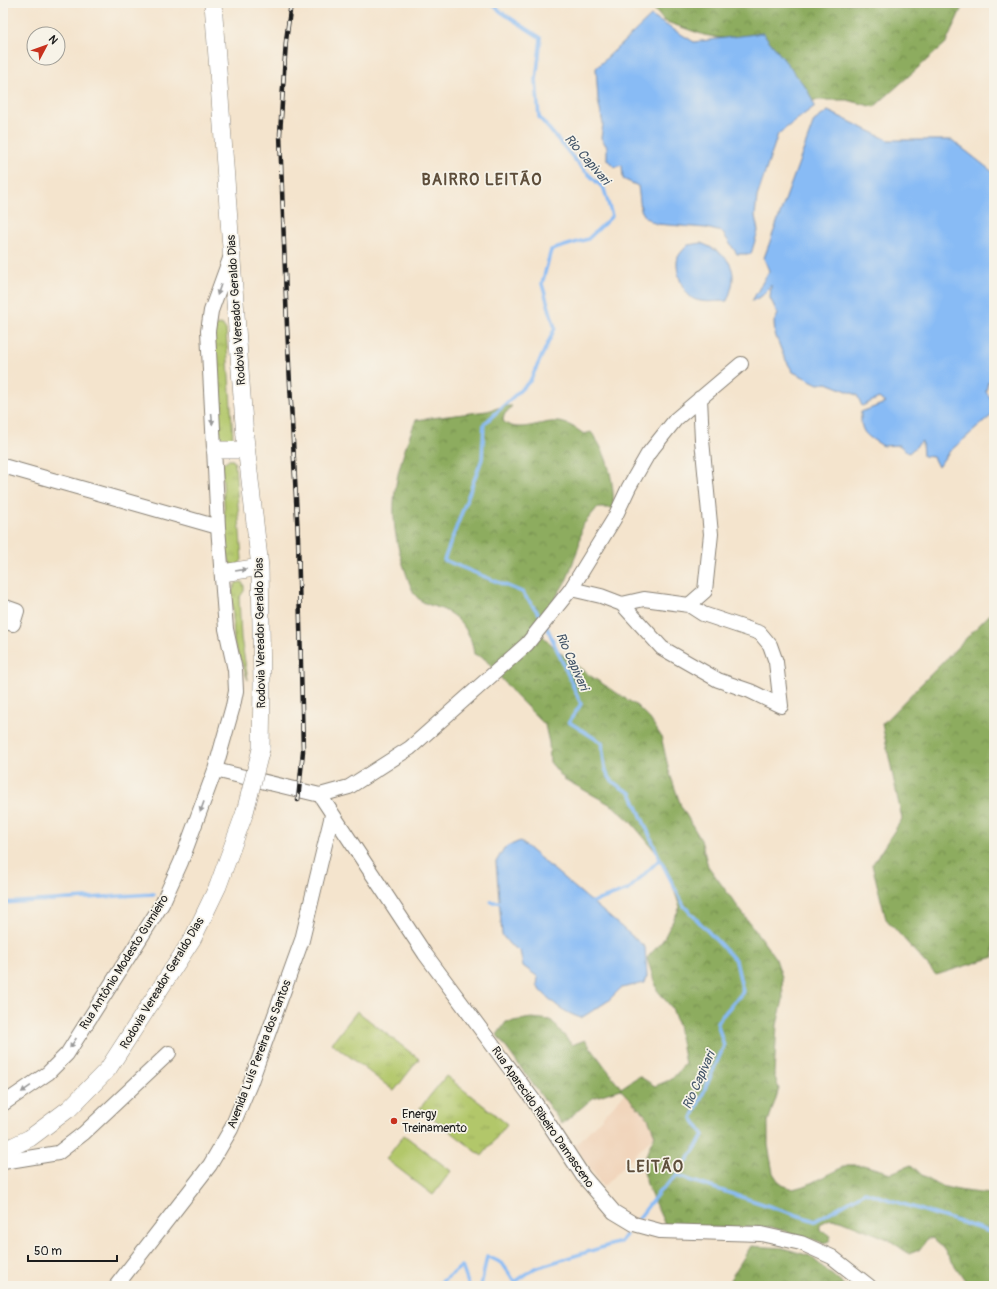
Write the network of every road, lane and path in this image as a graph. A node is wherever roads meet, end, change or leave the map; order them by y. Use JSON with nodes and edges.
{"nodes":[{"id":1,"x":213,"y":3,"type":"edge"},
{"id":2,"x":232,"y":254,"type":"junction"},
{"id":3,"x":740,"y":364,"type":"dead end"},
{"id":4,"x":700,"y":398,"type":"junction"},
{"id":5,"x":215,"y":450,"type":"junction"},
{"id":6,"x":246,"y":450,"type":"junction"},
{"id":7,"x":3,"y":466,"type":"edge"},
{"id":8,"x":218,"y":527,"type":"junction"},
{"id":9,"x":260,"y":567,"type":"junction"},
{"id":10,"x":223,"y":573,"type":"junction"},
{"id":11,"x":571,"y":589,"type":"junction"},
{"id":12,"x":622,"y":604,"type":"junction"},
{"id":13,"x":689,"y":605,"type":"junction"},
{"id":14,"x":3,"y":606,"type":"edge"},
{"id":15,"x":3,"y":621,"type":"edge"},
{"id":16,"x":215,"y":770,"type":"junction"},
{"id":17,"x":316,"y":795,"type":"junction"},
{"id":18,"x":332,"y":815,"type":"junction"},
{"id":19,"x":169,"y":1053,"type":"dead end"},
{"id":20,"x":3,"y":1104,"type":"edge"},
{"id":21,"x":55,"y":1119,"type":"junction"},
{"id":22,"x":3,"y":1152,"type":"edge"},
{"id":23,"x":58,"y":1153,"type":"junction"},
{"id":24,"x":3,"y":1162,"type":"edge"},
{"id":25,"x":116,"y":1286,"type":"edge"},
{"id":26,"x":869,"y":1286,"type":"edge"}],
"edges":[{"from":1,"to":2,"type":"main road","name":"Rodovia Vereador Geraldo Dias"},
{"from":2,"to":5,"type":"street","name":"Rua Antônio Modesto Gumieiro","one_way":true},
{"from":2,"to":6,"type":"main road","name":"Rodovia Vereador Geraldo Dias"},
{"from":3,"to":4,"type":"street"},
{"from":4,"to":11,"type":"street"},
{"from":4,"to":13,"type":"street"},
{"from":5,"to":6,"type":"main road"},
{"from":5,"to":8,"type":"street","name":"Rua Antônio Modesto Gumieiro"},
{"from":6,"to":9,"type":"main road","name":"Rodovia Vereador Geraldo Dias"},
{"from":7,"to":8,"type":"street"},
{"from":8,"to":10,"type":"street","name":"Rua Antônio Modesto Gumieiro"},
{"from":10,"to":9,"type":"main road","one_way":true},
{"from":9,"to":21,"type":"main road","name":"Rodovia Vereador Geraldo Dias","bridge":true},
{"from":10,"to":16,"type":"street","name":"Rua Antônio Modesto Gumieiro"},
{"from":11,"to":12,"type":"street"},
{"from":11,"to":17,"type":"street"},
{"from":12,"to":13,"type":"street"},
{"from":12,"to":13,"type":"street"},
{"from":14,"to":15,"type":"street"},
{"from":16,"to":17,"type":"street"},
{"from":16,"to":20,"type":"street","name":"Rua Antônio Modesto Gumieiro","one_way":true},
{"from":17,"to":18,"type":"street","name":"Rua Aparecido Ribeiro Damasceno"},
{"from":18,"to":25,"type":"street","name":"Avenida Luís Pereira dos Santos"},
{"from":18,"to":26,"type":"street","name":"Rua Aparecido Ribeiro Damasceno"},
{"from":19,"to":23,"type":"street"},
{"from":21,"to":22,"type":"main road","name":"Rodovia Vereador Geraldo Dias"},
{"from":21,"to":23,"type":"street"},
{"from":23,"to":24,"type":"street"}]}
